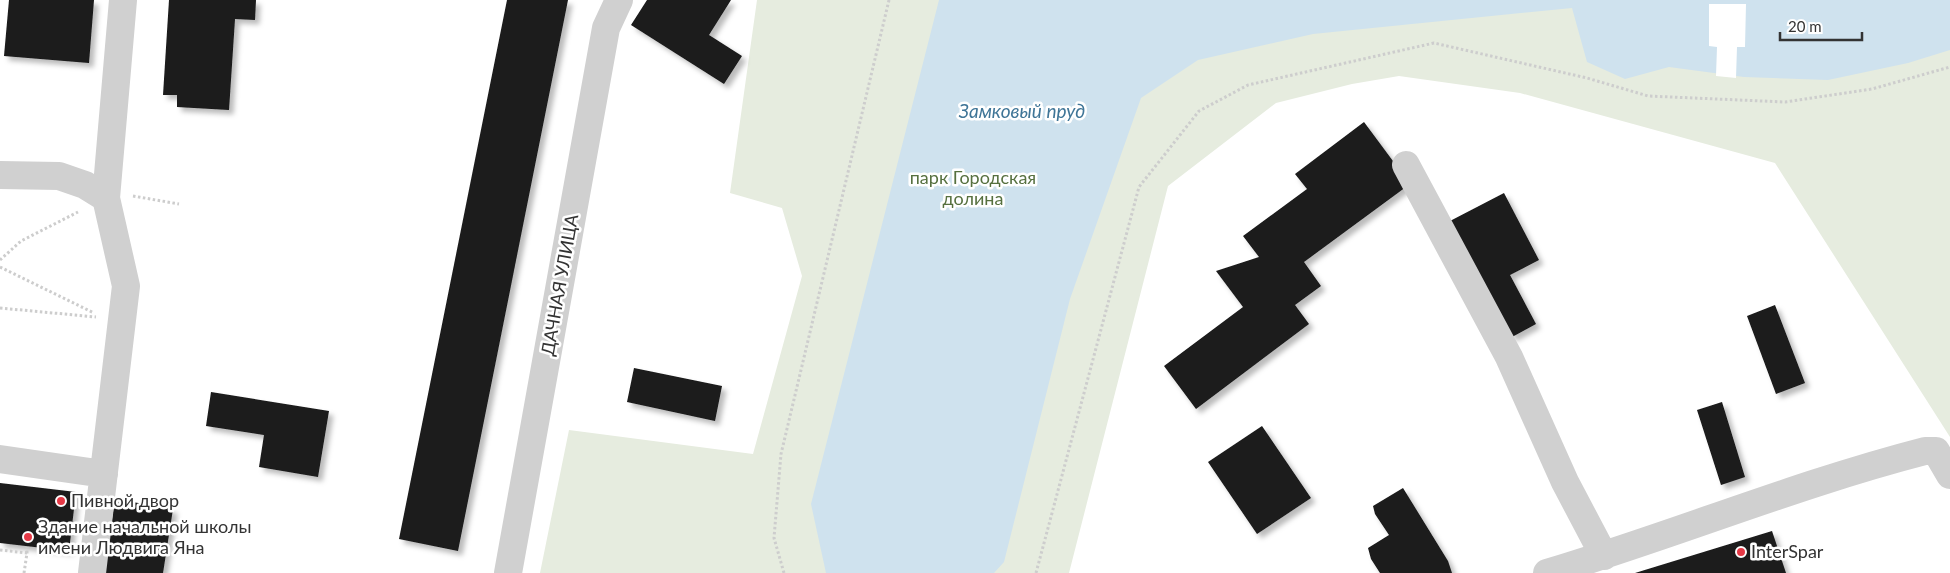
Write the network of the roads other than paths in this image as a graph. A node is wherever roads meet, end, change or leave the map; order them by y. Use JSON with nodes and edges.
{"nodes":[{"id":1,"x":123,"y":0,"type":"edge"},
{"id":2,"x":619,"y":0,"type":"edge"},
{"id":3,"x":1406,"y":165,"type":"dead end"},
{"id":4,"x":0,"y":175,"type":"edge"},
{"id":5,"x":106,"y":198,"type":"junction"},
{"id":6,"x":0,"y":459,"type":"edge"},
{"id":7,"x":104,"y":474,"type":"junction"},
{"id":8,"x":1950,"y":475,"type":"edge"},
{"id":9,"x":1604,"y":556,"type":"junction"},
{"id":10,"x":92,"y":573,"type":"edge"},
{"id":11,"x":508,"y":573,"type":"edge"},
{"id":12,"x":1547,"y":573,"type":"edge"}],
"edges":[{"from":1,"to":5,"type":"street"},
{"from":2,"to":11,"type":"street","name":"ДАЧНАЯ УЛИЦА"},
{"from":3,"to":9,"type":"street"},
{"from":4,"to":5,"type":"street"},
{"from":5,"to":7,"type":"street"},
{"from":6,"to":7,"type":"street"},
{"from":7,"to":10,"type":"street"},
{"from":8,"to":9,"type":"street"},
{"from":9,"to":12,"type":"street"}]}
